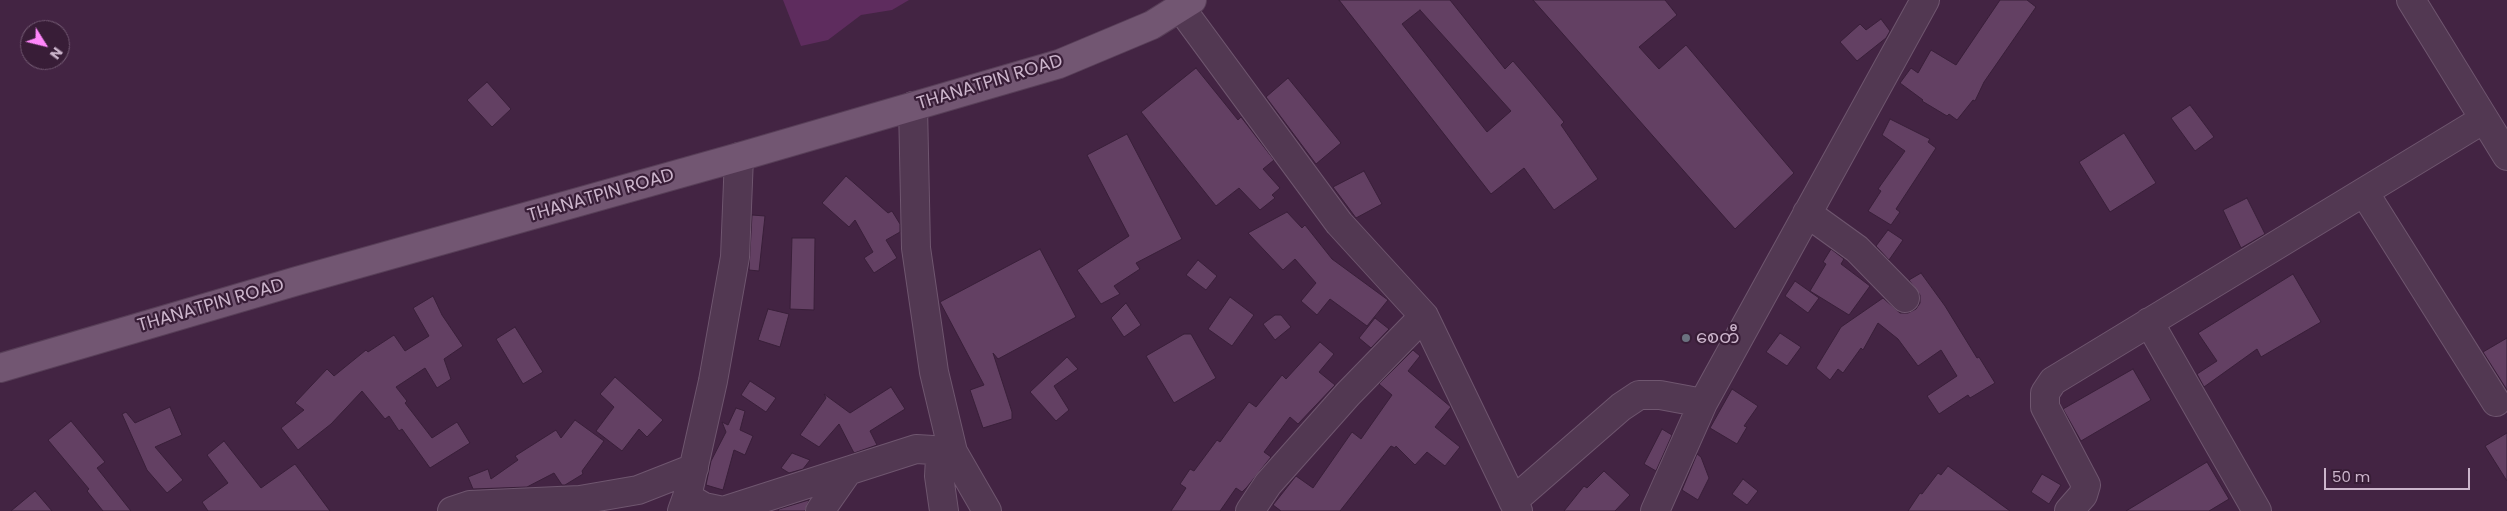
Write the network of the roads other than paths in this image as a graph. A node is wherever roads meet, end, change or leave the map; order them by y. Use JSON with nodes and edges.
{"nodes":[{"id":1,"x":1925,"y":0,"type":"edge"},
{"id":2,"x":2415,"y":1,"type":"edge"},
{"id":3,"x":1186,"y":4,"type":"edge"},
{"id":4,"x":913,"y":106,"type":"junction"},
{"id":5,"x":2484,"y":119,"type":"junction"},
{"id":6,"x":2507,"y":156,"type":"edge"},
{"id":7,"x":739,"y":157,"type":"junction"},
{"id":8,"x":2364,"y":192,"type":"junction"},
{"id":9,"x":1807,"y":213,"type":"junction"},
{"id":10,"x":1905,"y":298,"type":"dead end"},
{"id":11,"x":1424,"y":316,"type":"junction"},
{"id":12,"x":2150,"y":322,"type":"junction"},
{"id":13,"x":0,"y":368,"type":"edge"},
{"id":14,"x":2496,"y":402,"type":"dead end"},
{"id":15,"x":1703,"y":403,"type":"junction"},
{"id":16,"x":694,"y":468,"type":"junction"},
{"id":17,"x":848,"y":471,"type":"junction"},
{"id":18,"x":684,"y":504,"type":"edge"},
{"id":19,"x":1515,"y":506,"type":"edge"},
{"id":20,"x":452,"y":511,"type":"edge"},
{"id":21,"x":820,"y":511,"type":"edge"},
{"id":22,"x":944,"y":511,"type":"edge"},
{"id":23,"x":987,"y":511,"type":"edge"},
{"id":24,"x":1250,"y":511,"type":"edge"},
{"id":25,"x":1656,"y":511,"type":"edge"},
{"id":26,"x":2070,"y":511,"type":"edge"},
{"id":27,"x":2257,"y":511,"type":"edge"}],
"edges":[{"from":1,"to":9,"type":"street"},
{"from":2,"to":5,"type":"street"},
{"from":3,"to":4,"type":"main road","name":"THANATPIN ROAD"},
{"from":3,"to":11,"type":"street"},
{"from":4,"to":7,"type":"main road","name":"THANATPIN ROAD"},
{"from":4,"to":23,"type":"street"},
{"from":5,"to":6,"type":"street"},
{"from":5,"to":8,"type":"street"},
{"from":7,"to":13,"type":"main road","name":"THANATPIN ROAD"},
{"from":7,"to":16,"type":"street"},
{"from":8,"to":12,"type":"street"},
{"from":8,"to":14,"type":"street"},
{"from":9,"to":10,"type":"street"},
{"from":9,"to":15,"type":"street"},
{"from":11,"to":19,"type":"street"},
{"from":11,"to":24,"type":"street"},
{"from":12,"to":26,"type":"street"},
{"from":12,"to":27,"type":"street"},
{"from":15,"to":19,"type":"street"},
{"from":15,"to":25,"type":"street"},
{"from":16,"to":18,"type":"street"},
{"from":16,"to":20,"type":"street"},
{"from":17,"to":18,"type":"street"},
{"from":17,"to":21,"type":"street"},
{"from":17,"to":22,"type":"street"}]}
